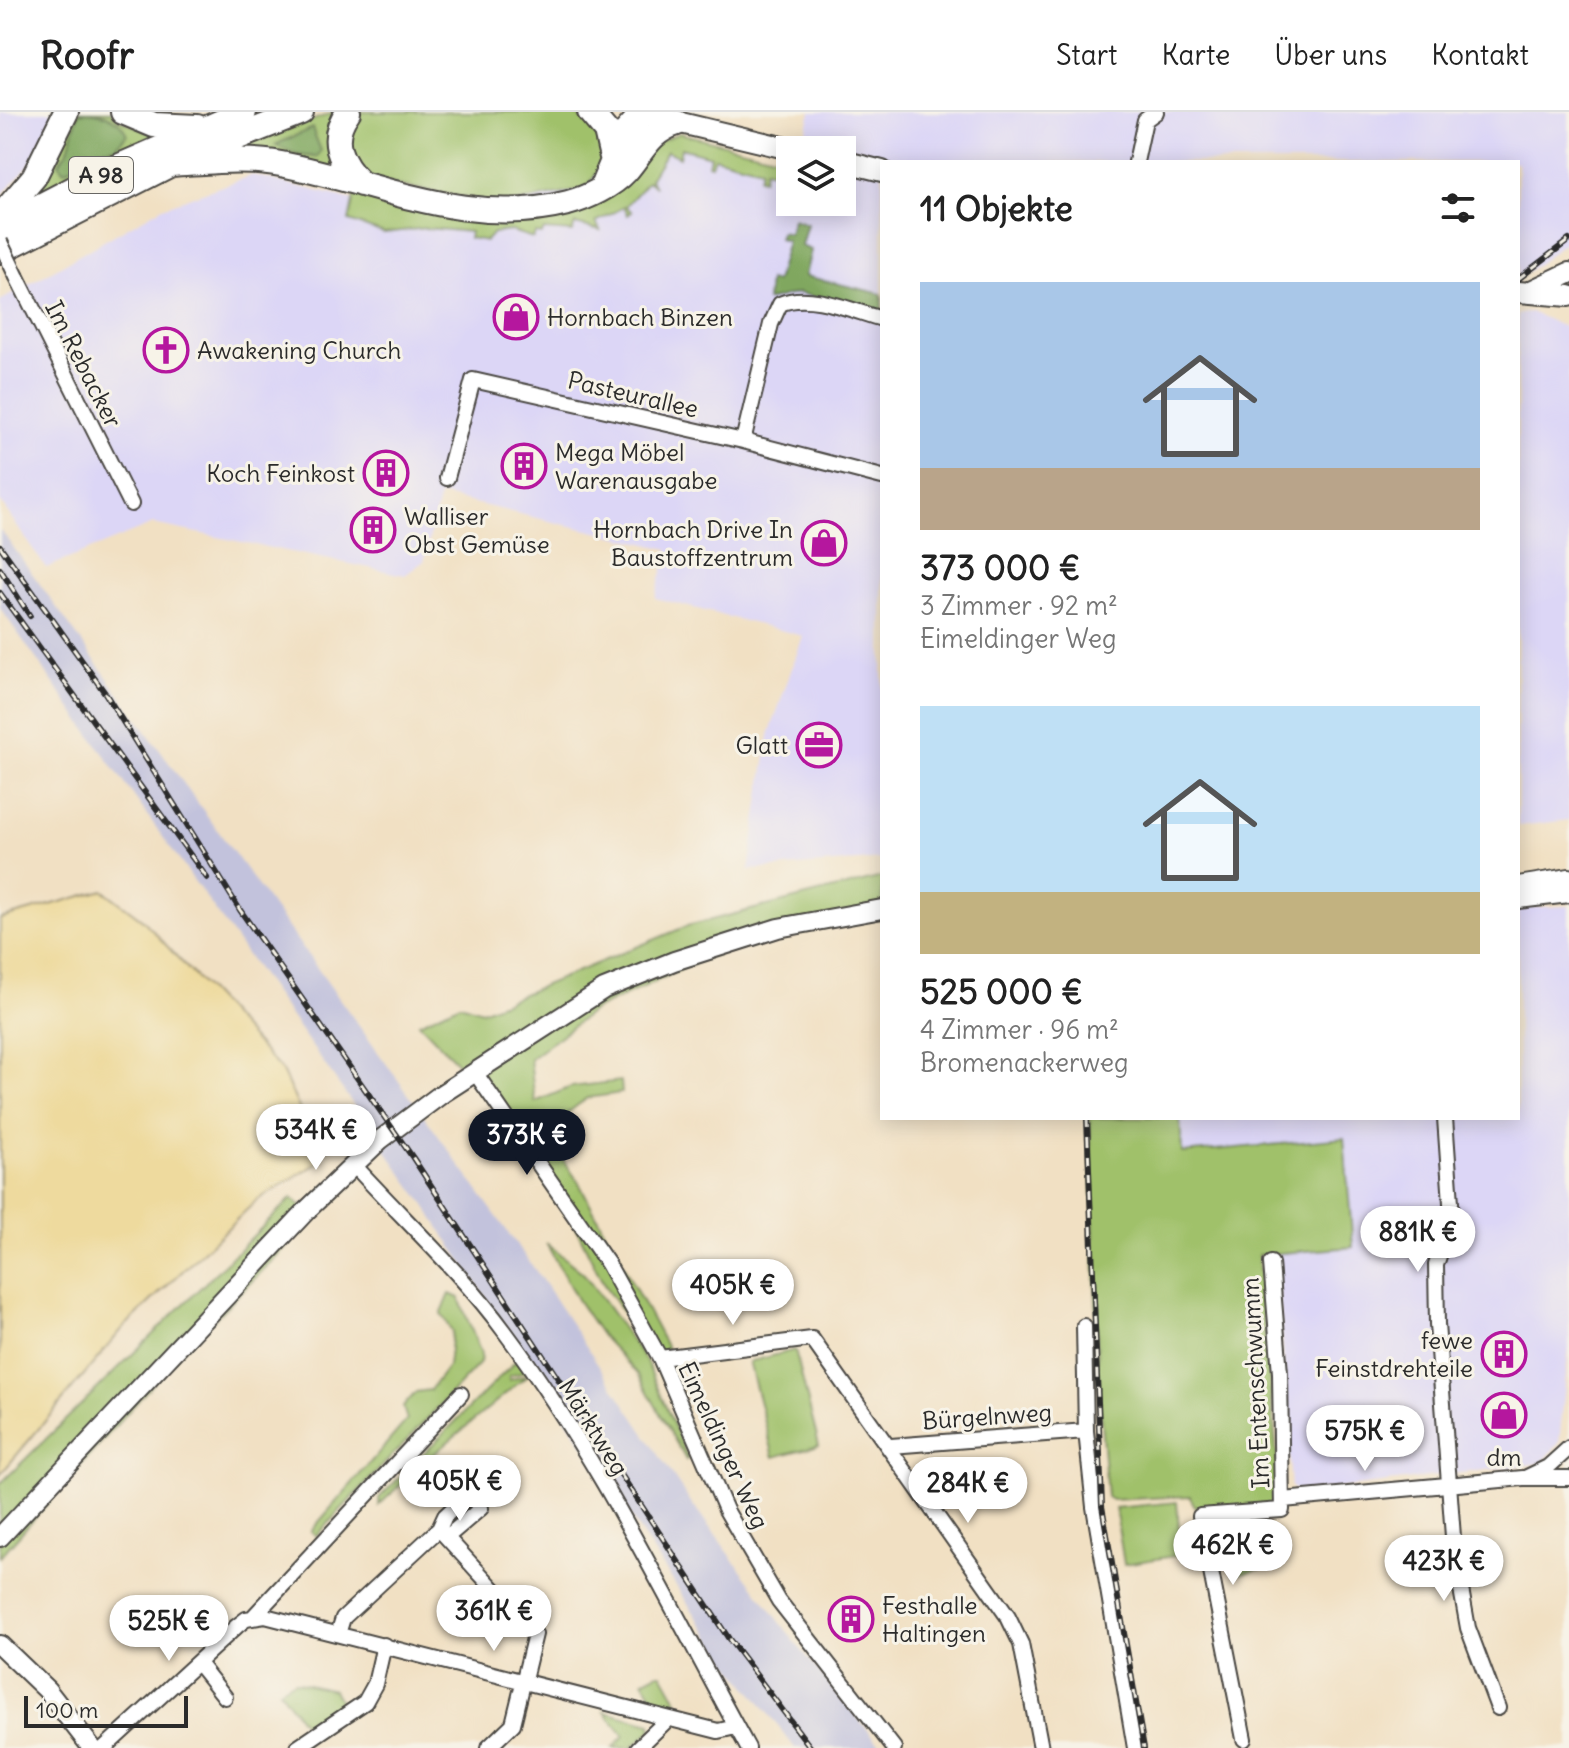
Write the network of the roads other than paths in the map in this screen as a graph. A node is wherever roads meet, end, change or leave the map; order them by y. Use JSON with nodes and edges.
{"nodes":[{"id":1,"x":66,"y":112,"type":"edge"},
{"id":2,"x":123,"y":112,"type":"edge"},
{"id":3,"x":244,"y":112,"type":"edge"},
{"id":4,"x":301,"y":112,"type":"edge"},
{"id":5,"x":348,"y":112,"type":"edge"},
{"id":6,"x":590,"y":112,"type":"edge"},
{"id":7,"x":1156,"y":112,"type":"edge"},
{"id":8,"x":638,"y":113,"type":"edge"},
{"id":9,"x":677,"y":123,"type":"junction"},
{"id":10,"x":204,"y":127,"type":"junction"},
{"id":11,"x":776,"y":146,"type":"edge"},
{"id":12,"x":637,"y":151,"type":"junction"},
{"id":13,"x":612,"y":157,"type":"junction"},
{"id":14,"x":1136,"y":160,"type":"edge"},
{"id":15,"x":171,"y":164,"type":"junction"},
{"id":16,"x":856,"y":164,"type":"edge"},
{"id":17,"x":880,"y":170,"type":"edge"},
{"id":18,"x":361,"y":184,"type":"junction"},
{"id":19,"x":602,"y":187,"type":"junction"},
{"id":20,"x":0,"y":217,"type":"edge"},
{"id":21,"x":0,"y":227,"type":"edge"},
{"id":22,"x":0,"y":242,"type":"edge"},
{"id":23,"x":0,"y":251,"type":"edge"},
{"id":24,"x":1569,"y":273,"type":"edge"},
{"id":25,"x":1525,"y":291,"type":"edge"},
{"id":26,"x":1569,"y":296,"type":"edge"},
{"id":27,"x":880,"y":319,"type":"edge"},
{"id":28,"x":743,"y":441,"type":"junction"},
{"id":29,"x":880,"y":476,"type":"edge"},
{"id":30,"x":447,"y":478,"type":"dead end"},
{"id":31,"x":131,"y":504,"type":"dead end"},
{"id":32,"x":1569,"y":878,"type":"edge"},
{"id":33,"x":1520,"y":886,"type":"edge"},
{"id":34,"x":1569,"y":893,"type":"edge"},
{"id":35,"x":1520,"y":899,"type":"edge"},
{"id":36,"x":880,"y":909,"type":"edge"},
{"id":37,"x":474,"y":1071,"type":"junction"},
{"id":38,"x":1445,"y":1120,"type":"edge"},
{"id":39,"x":354,"y":1165,"type":"junction"},
{"id":40,"x":1271,"y":1263,"type":"dead end"},
{"id":41,"x":1084,"y":1326,"type":"dead end"},
{"id":42,"x":660,"y":1358,"type":"junction"},
{"id":43,"x":461,"y":1394,"type":"dead end"},
{"id":44,"x":1086,"y":1431,"type":"junction"},
{"id":45,"x":891,"y":1446,"type":"junction"},
{"id":46,"x":1569,"y":1448,"type":"edge"},
{"id":47,"x":1569,"y":1466,"type":"edge"},
{"id":48,"x":1548,"y":1467,"type":"junction"},
{"id":49,"x":1523,"y":1478,"type":"junction"},
{"id":50,"x":1569,"y":1478,"type":"edge"},
{"id":51,"x":1450,"y":1485,"type":"junction"},
{"id":52,"x":1283,"y":1500,"type":"junction"},
{"id":53,"x":0,"y":1537,"type":"edge"},
{"id":54,"x":254,"y":1616,"type":"junction"},
{"id":55,"x":338,"y":1634,"type":"junction"},
{"id":56,"x":0,"y":1645,"type":"edge"},
{"id":57,"x":384,"y":1645,"type":"junction"},
{"id":58,"x":198,"y":1663,"type":"junction"},
{"id":59,"x":524,"y":1680,"type":"junction"},
{"id":60,"x":225,"y":1697,"type":"dead end"},
{"id":61,"x":1498,"y":1708,"type":"dead end"},
{"id":62,"x":668,"y":1719,"type":"junction"},
{"id":63,"x":736,"y":1727,"type":"junction"},
{"id":64,"x":1244,"y":1739,"type":"dead end"},
{"id":65,"x":92,"y":1748,"type":"edge"},
{"id":66,"x":104,"y":1748,"type":"edge"},
{"id":67,"x":297,"y":1748,"type":"edge"},
{"id":68,"x":488,"y":1748,"type":"edge"},
{"id":69,"x":638,"y":1748,"type":"edge"},
{"id":70,"x":748,"y":1748,"type":"edge"},
{"id":71,"x":894,"y":1748,"type":"edge"},
{"id":72,"x":1041,"y":1748,"type":"edge"},
{"id":73,"x":1135,"y":1748,"type":"edge"}],
"edges":[{"from":1,"to":20,"type":"highway"},
{"from":2,"to":10,"type":"highway"},
{"from":3,"to":10,"type":"highway","number":"A 98"},
{"from":4,"to":15,"type":"highway","number":"A 98"},
{"from":5,"to":18,"type":"highway"},
{"from":6,"to":13,"type":"highway"},
{"from":7,"to":14,"type":"street"},
{"from":8,"to":9,"type":"main road"},
{"from":8,"to":12,"type":"highway"},
{"from":8,"to":13,"type":"highway"},
{"from":9,"to":11,"type":"main road"},
{"from":9,"to":12,"type":"highway"},
{"from":10,"to":21,"type":"highway","number":"A 98"},
{"from":12,"to":19,"type":"highway"},
{"from":13,"to":19,"type":"highway"},
{"from":15,"to":18,"type":"highway"},
{"from":15,"to":23,"type":"highway","number":"A 98"},
{"from":16,"to":17,"type":"main road"},
{"from":18,"to":19,"type":"highway"},
{"from":22,"to":31,"type":"street","name":"Im Rebacker","bridge":true},
{"from":24,"to":25,"type":"main road"},
{"from":25,"to":26,"type":"main road"},
{"from":27,"to":28,"type":"street"},
{"from":28,"to":29,"type":"street","name":"Pasteurallee"},
{"from":28,"to":30,"type":"street","name":"Pasteurallee"},
{"from":32,"to":33,"type":"street"},
{"from":34,"to":35,"type":"street"},
{"from":36,"to":37,"type":"street"},
{"from":37,"to":39,"type":"street"},
{"from":37,"to":42,"type":"street","name":"Eimeldinger Weg"},
{"from":38,"to":51,"type":"street"},
{"from":39,"to":53,"type":"street"},
{"from":39,"to":63,"type":"street","name":"Märktweg"},
{"from":40,"to":52,"type":"street","name":"Im Entenschwumm"},
{"from":41,"to":44,"type":"street"},
{"from":42,"to":45,"type":"street"},
{"from":42,"to":71,"type":"street","name":"Eimeldinger Weg"},
{"from":43,"to":54,"type":"street"},
{"from":44,"to":45,"type":"street","name":"Bürgelnweg"},
{"from":44,"to":73,"type":"street"},
{"from":45,"to":72,"type":"street"},
{"from":46,"to":48,"type":"street"},
{"from":47,"to":48,"type":"street"},
{"from":48,"to":49,"type":"street"},
{"from":49,"to":50,"type":"street"},
{"from":49,"to":51,"type":"street"},
{"from":51,"to":52,"type":"street"},
{"from":51,"to":61,"type":"street"},
{"from":52,"to":64,"type":"street"},
{"from":54,"to":55,"type":"street"},
{"from":54,"to":58,"type":"street"},
{"from":55,"to":57,"type":"street"},
{"from":55,"to":59,"type":"street"},
{"from":56,"to":65,"type":"street"},
{"from":57,"to":59,"type":"street"},
{"from":57,"to":67,"type":"street"},
{"from":58,"to":60,"type":"street"},
{"from":58,"to":66,"type":"street"},
{"from":59,"to":62,"type":"street"},
{"from":59,"to":68,"type":"street"},
{"from":62,"to":63,"type":"street"},
{"from":62,"to":69,"type":"street"},
{"from":63,"to":70,"type":"street","name":"Märktweg"}]}
